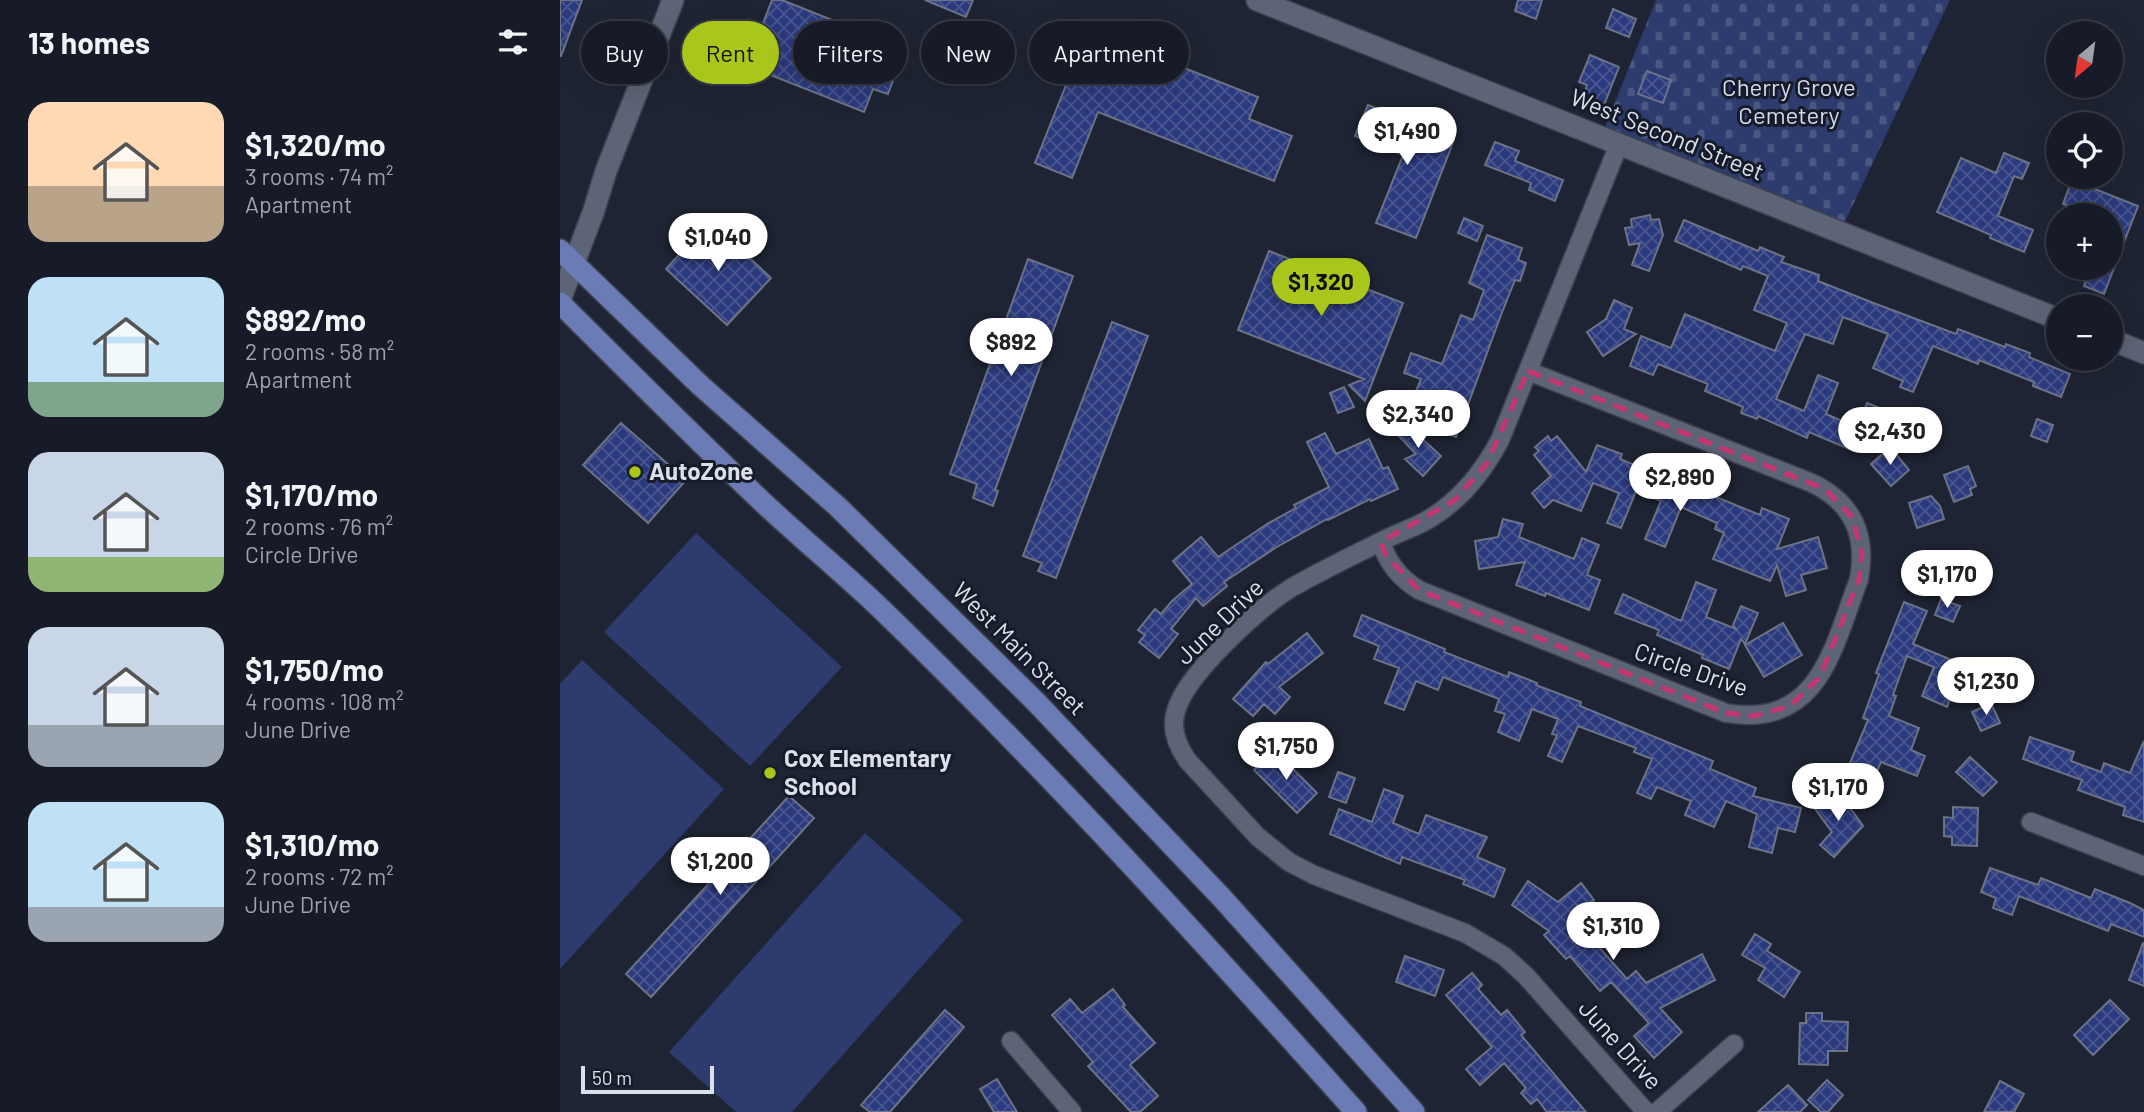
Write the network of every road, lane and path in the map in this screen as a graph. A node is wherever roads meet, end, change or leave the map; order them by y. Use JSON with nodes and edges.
{"nodes":[{"id":1,"x":673,"y":0,"type":"edge"},
{"id":2,"x":1256,"y":0,"type":"edge"},
{"id":3,"x":1619,"y":144,"type":"junction"},
{"id":4,"x":567,"y":256,"type":"edge"},
{"id":5,"x":560,"y":301,"type":"edge"},
{"id":6,"x":2046,"y":314,"type":"edge"},
{"id":7,"x":2123,"y":345,"type":"edge"},
{"id":8,"x":2144,"y":353,"type":"edge"},
{"id":9,"x":1528,"y":371,"type":"junction"},
{"id":10,"x":1381,"y":542,"type":"junction"},
{"id":11,"x":2031,"y":822,"type":"dead end"},
{"id":12,"x":2144,"y":866,"type":"edge"},
{"id":13,"x":1011,"y":1041,"type":"dead end"},
{"id":14,"x":1734,"y":1044,"type":"dead end"},
{"id":15,"x":1072,"y":1112,"type":"edge"},
{"id":16,"x":1356,"y":1112,"type":"edge"},
{"id":17,"x":1414,"y":1112,"type":"edge"},
{"id":18,"x":1646,"y":1112,"type":"edge"},
{"id":19,"x":1657,"y":1112,"type":"edge"}],
"edges":[{"from":1,"to":4,"type":"main road"},
{"from":2,"to":3,"type":"main road","name":"West Second Street"},
{"from":3,"to":6,"type":"main road","name":"West Second Street"},
{"from":3,"to":9,"type":"street","name":"June Drive"},
{"from":4,"to":5,"type":"main road"},
{"from":4,"to":17,"type":"main road","name":"West Main Street"},
{"from":5,"to":16,"type":"main road"},
{"from":7,"to":8,"type":"main road"},
{"from":9,"to":10,"type":"street","name":"June Drive"},
{"from":9,"to":10,"type":"street","name":"Circle Drive"},
{"from":10,"to":18,"type":"street","name":"June Drive"},
{"from":11,"to":12,"type":"street"},
{"from":13,"to":15,"type":"street"},
{"from":14,"to":19,"type":"street"}]}
